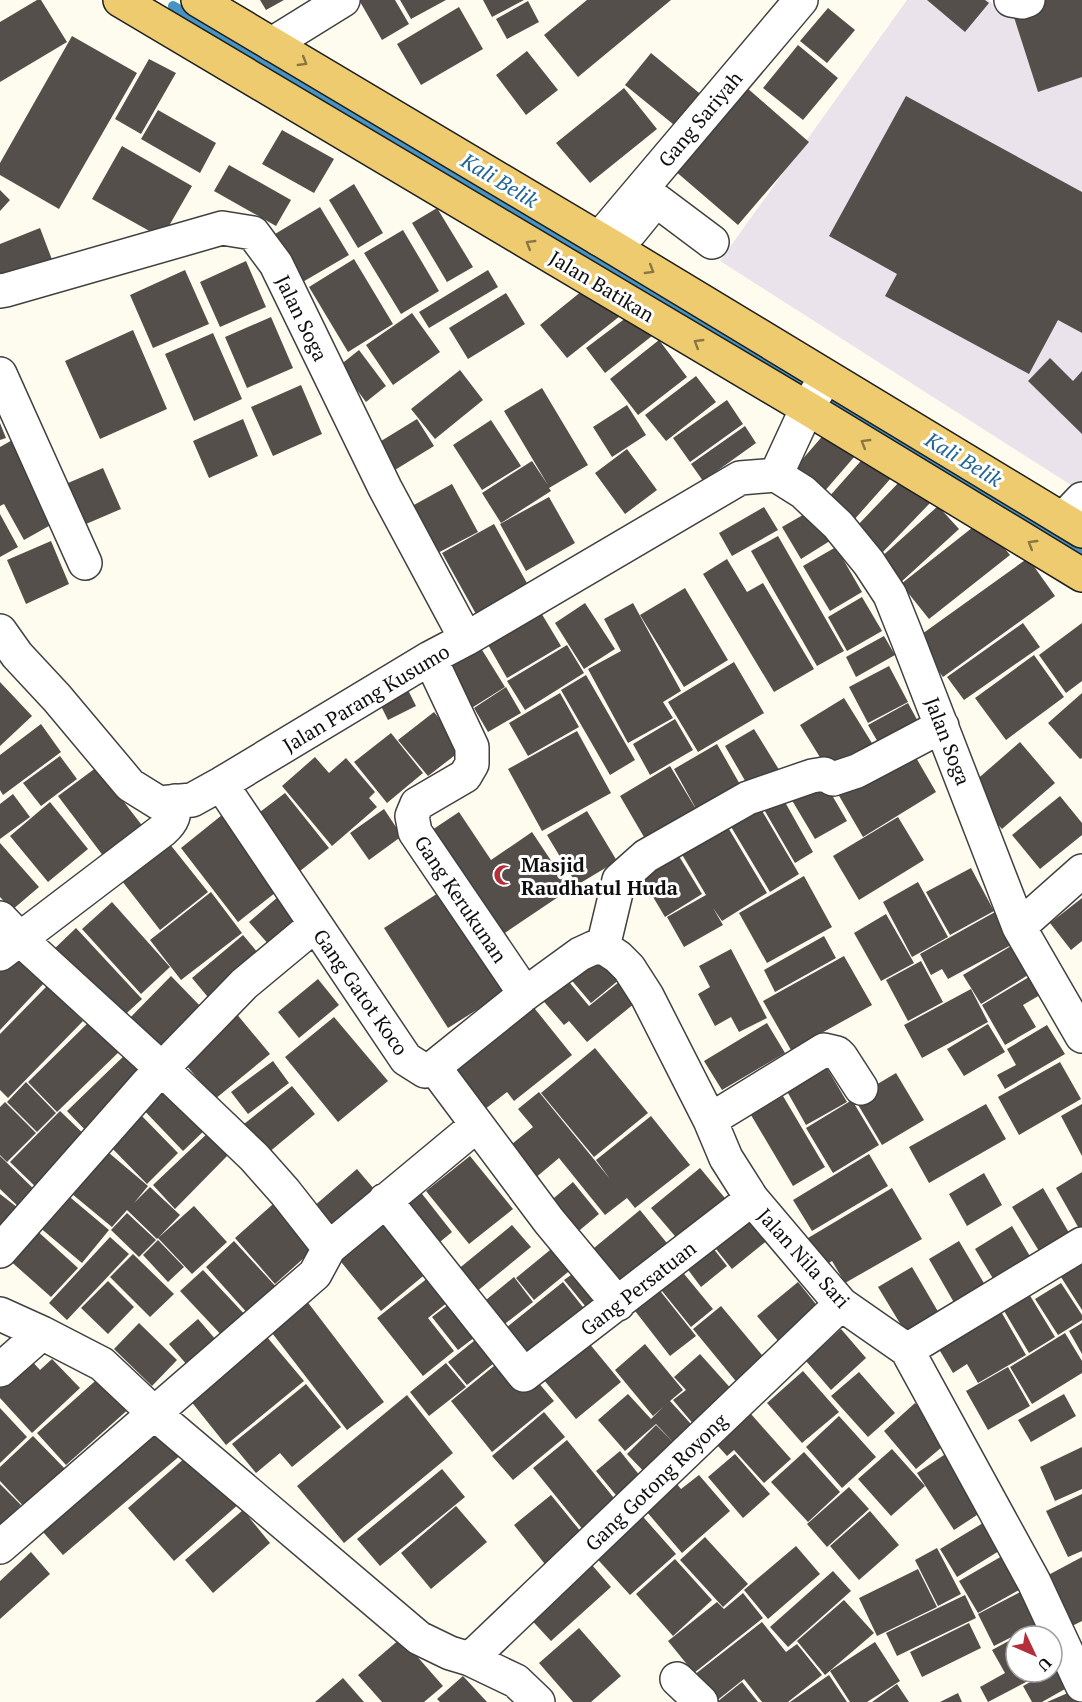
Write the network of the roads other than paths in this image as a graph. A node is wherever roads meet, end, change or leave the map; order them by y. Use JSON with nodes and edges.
{"nodes":[{"id":1,"x":120,"y":0,"type":"edge"},
{"id":2,"x":198,"y":0,"type":"edge"},
{"id":3,"x":344,"y":0,"type":"edge"},
{"id":4,"x":801,"y":0,"type":"edge"},
{"id":5,"x":1011,"y":0,"type":"edge"},
{"id":6,"x":1028,"y":0,"type":"edge"},
{"id":7,"x":152,"y":8,"type":"edge"},
{"id":8,"x":272,"y":44,"type":"junction"},
{"id":9,"x":712,"y":242,"type":"dead end"},
{"id":10,"x":607,"y":244,"type":"junction"},
{"id":11,"x":0,"y":291,"type":"edge"},
{"id":12,"x":0,"y":374,"type":"edge"},
{"id":13,"x":826,"y":377,"type":"junction"},
{"id":14,"x":807,"y":408,"type":"junction"},
{"id":15,"x":776,"y":475,"type":"junction"},
{"id":16,"x":1076,"y":516,"type":"edge"},
{"id":17,"x":85,"y":562,"type":"dead end"},
{"id":18,"x":1082,"y":575,"type":"edge"},
{"id":19,"x":0,"y":631,"type":"edge"},
{"id":20,"x":466,"y":639,"type":"junction"},
{"id":21,"x":430,"y":658,"type":"junction"},
{"id":22,"x":942,"y":726,"type":"junction"},
{"id":23,"x":221,"y":784,"type":"junction"},
{"id":24,"x":175,"y":801,"type":"junction"},
{"id":25,"x":1082,"y":871,"type":"edge"},
{"id":26,"x":315,"y":925,"type":"junction"},
{"id":27,"x":1019,"y":927,"type":"junction"},
{"id":28,"x":7,"y":937,"type":"edge"},
{"id":29,"x":603,"y":947,"type":"junction"},
{"id":30,"x":525,"y":994,"type":"junction"},
{"id":31,"x":1082,"y":1036,"type":"edge"},
{"id":32,"x":434,"y":1067,"type":"junction"},
{"id":33,"x":162,"y":1069,"type":"junction"},
{"id":34,"x":861,"y":1088,"type":"dead end"},
{"id":35,"x":710,"y":1120,"type":"junction"},
{"id":36,"x":477,"y":1125,"type":"junction"},
{"id":37,"x":752,"y":1199,"type":"junction"},
{"id":38,"x":386,"y":1200,"type":"junction"},
{"id":39,"x":1082,"y":1244,"type":"edge"},
{"id":40,"x":329,"y":1248,"type":"junction"},
{"id":41,"x":0,"y":1251,"type":"edge"},
{"id":42,"x":618,"y":1304,"type":"junction"},
{"id":43,"x":841,"y":1304,"type":"junction"},
{"id":44,"x":0,"y":1314,"type":"edge"},
{"id":45,"x":42,"y":1333,"type":"junction"},
{"id":46,"x":907,"y":1350,"type":"junction"},
{"id":47,"x":0,"y":1370,"type":"edge"},
{"id":48,"x":155,"y":1414,"type":"junction"},
{"id":49,"x":0,"y":1547,"type":"edge"},
{"id":50,"x":471,"y":1659,"type":"junction"},
{"id":51,"x":677,"y":1679,"type":"dead end"},
{"id":52,"x":1082,"y":1685,"type":"edge"},
{"id":53,"x":535,"y":1701,"type":"edge"},
{"id":54,"x":701,"y":1702,"type":"edge"}],
"edges":[{"from":1,"to":7,"type":"main road","name":"Jalan Batikan"},
{"from":2,"to":8,"type":"main road","name":"Jalan Batikan"},
{"from":3,"to":8,"type":"street"},
{"from":4,"to":10,"type":"street","name":"Gang Sariyah"},
{"from":5,"to":6,"type":"street"},
{"from":14,"to":7,"type":"main road","name":"Jalan Batikan","one_way":true},
{"from":8,"to":10,"type":"main road","name":"Jalan Batikan","one_way":true},
{"from":9,"to":10,"type":"street"},
{"from":10,"to":13,"type":"main road","name":"Jalan Batikan","one_way":true},
{"from":11,"to":20,"type":"street","name":"Jalan Soga"},
{"from":12,"to":17,"type":"street"},
{"from":13,"to":14,"type":"street"},
{"from":13,"to":16,"type":"main road","name":"Jalan Batikan"},
{"from":14,"to":15,"type":"street"},
{"from":18,"to":14,"type":"main road","name":"Jalan Batikan","one_way":true},
{"from":15,"to":20,"type":"street","name":"Jalan Parang Kusumo"},
{"from":15,"to":22,"type":"street","name":"Jalan Soga"},
{"from":19,"to":24,"type":"street","name":"Jalan Parang Kusumo"},
{"from":20,"to":21,"type":"street","name":"Jalan Parang Kusumo"},
{"from":21,"to":23,"type":"street","name":"Jalan Parang Kusumo"},
{"from":21,"to":30,"type":"street","name":"Gang Kerukunan"},
{"from":22,"to":27,"type":"street","name":"Jalan Soga"},
{"from":22,"to":29,"type":"street"},
{"from":23,"to":24,"type":"street","name":"Jalan Parang Kusumo"},
{"from":23,"to":26,"type":"street","name":"Gang Gatot Koco"},
{"from":24,"to":28,"type":"street"},
{"from":25,"to":27,"type":"street"},
{"from":26,"to":32,"type":"street","name":"Gang Gatot Koco"},
{"from":26,"to":33,"type":"street"},
{"from":27,"to":31,"type":"street","name":"Jalan Soga"},
{"from":28,"to":33,"type":"street"},
{"from":29,"to":30,"type":"street"},
{"from":29,"to":35,"type":"street","name":"Jalan Nila Sari"},
{"from":30,"to":32,"type":"street"},
{"from":32,"to":36,"type":"street"},
{"from":33,"to":40,"type":"street"},
{"from":33,"to":41,"type":"street"},
{"from":34,"to":35,"type":"street"},
{"from":35,"to":37,"type":"street","name":"Jalan Nila Sari"},
{"from":36,"to":38,"type":"street"},
{"from":36,"to":42,"type":"street"},
{"from":37,"to":42,"type":"street","name":"Gang Persatuan"},
{"from":37,"to":43,"type":"street","name":"Jalan Nila Sari"},
{"from":38,"to":40,"type":"street"},
{"from":38,"to":42,"type":"street","name":"Gang Persatuan"},
{"from":39,"to":46,"type":"street"},
{"from":40,"to":48,"type":"street"},
{"from":43,"to":46,"type":"street","name":"Jalan Nila Sari"},
{"from":43,"to":50,"type":"street","name":"Gang Gotong Royong"},
{"from":44,"to":45,"type":"street"},
{"from":45,"to":47,"type":"street"},
{"from":45,"to":48,"type":"street"},
{"from":46,"to":52,"type":"street","name":"Jalan Nila Sari"},
{"from":48,"to":49,"type":"street"},
{"from":48,"to":50,"type":"street"},
{"from":50,"to":53,"type":"street"},
{"from":51,"to":54,"type":"street"}]}
